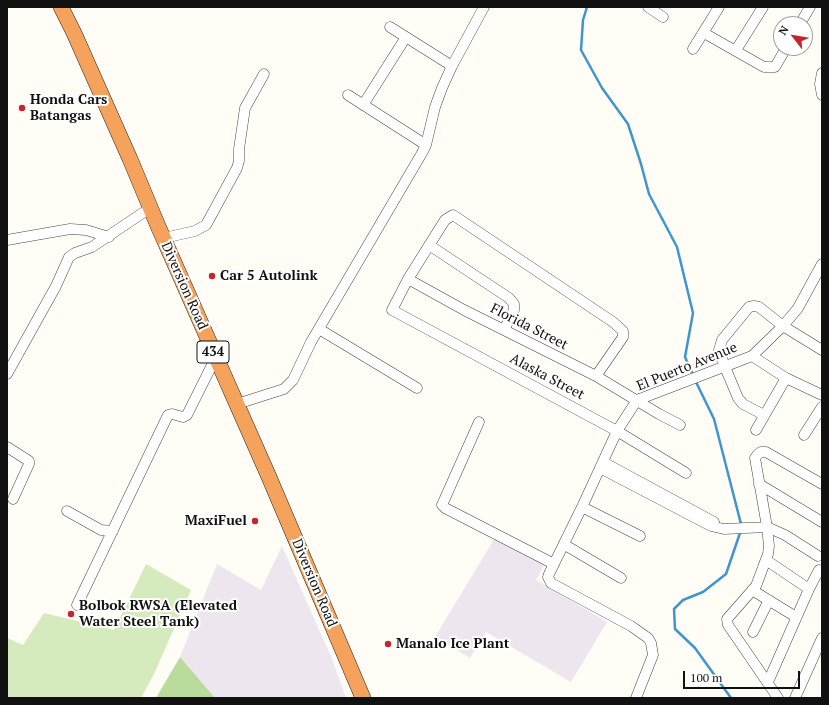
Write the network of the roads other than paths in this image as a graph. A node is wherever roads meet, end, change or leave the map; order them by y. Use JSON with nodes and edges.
{"nodes":[{"id":1,"x":61,"y":7,"type":"edge"},
{"id":2,"x":484,"y":7,"type":"edge"},
{"id":3,"x":648,"y":7,"type":"edge"},
{"id":4,"x":719,"y":7,"type":"edge"},
{"id":5,"x":763,"y":7,"type":"edge"},
{"id":6,"x":810,"y":7,"type":"edge"},
{"id":7,"x":805,"y":16,"type":"edge"},
{"id":8,"x":663,"y":17,"type":"dead end"},
{"id":9,"x":390,"y":27,"type":"dead end"},
{"id":10,"x":704,"y":33,"type":"junction"},
{"id":11,"x":406,"y":37,"type":"junction"},
{"id":12,"x":693,"y":49,"type":"dead end"},
{"id":13,"x":736,"y":50,"type":"junction"},
{"id":14,"x":781,"y":56,"type":"edge"},
{"id":15,"x":452,"y":66,"type":"junction"},
{"id":16,"x":822,"y":73,"type":"edge"},
{"id":17,"x":264,"y":74,"type":"dead end"},
{"id":18,"x":821,"y":93,"type":"edge"},
{"id":19,"x":348,"y":95,"type":"dead end"},
{"id":20,"x":363,"y":105,"type":"junction"},
{"id":21,"x":426,"y":145,"type":"junction"},
{"id":22,"x":150,"y":208,"type":"junction"},
{"id":23,"x":109,"y":237,"type":"junction"},
{"id":24,"x":164,"y":238,"type":"junction"},
{"id":25,"x":7,"y":240,"type":"edge"},
{"id":26,"x":429,"y":245,"type":"junction"},
{"id":27,"x":822,"y":264,"type":"edge"},
{"id":28,"x":819,"y":277,"type":"edge"},
{"id":29,"x":408,"y":279,"type":"junction"},
{"id":30,"x":783,"y":326,"type":"junction"},
{"id":31,"x":319,"y":329,"type":"junction"},
{"id":32,"x":504,"y":330,"type":"junction"},
{"id":33,"x":822,"y":350,"type":"edge"},
{"id":34,"x":752,"y":356,"type":"junction"},
{"id":35,"x":216,"y":357,"type":"junction"},
{"id":36,"x":725,"y":367,"type":"junction"},
{"id":37,"x":7,"y":374,"type":"edge"},
{"id":38,"x":596,"y":376,"type":"junction"},
{"id":39,"x":786,"y":378,"type":"junction"},
{"id":40,"x":417,"y":388,"type":"dead end"},
{"id":41,"x":822,"y":396,"type":"edge"},
{"id":42,"x":637,"y":400,"type":"junction"},
{"id":43,"x":237,"y":404,"type":"junction"},
{"id":44,"x":822,"y":407,"type":"edge"},
{"id":45,"x":764,"y":415,"type":"junction"},
{"id":46,"x":479,"y":422,"type":"dead end"},
{"id":47,"x":680,"y":425,"type":"dead end"},
{"id":48,"x":756,"y":430,"type":"dead end"},
{"id":49,"x":617,"y":431,"type":"junction"},
{"id":50,"x":804,"y":435,"type":"dead end"},
{"id":51,"x":7,"y":447,"type":"edge"},
{"id":52,"x":602,"y":465,"type":"junction"},
{"id":53,"x":686,"y":473,"type":"dead end"},
{"id":54,"x":759,"y":484,"type":"junction"},
{"id":55,"x":822,"y":484,"type":"edge"},
{"id":56,"x":13,"y":499,"type":"dead end"},
{"id":57,"x":582,"y":507,"type":"junction"},
{"id":58,"x":67,"y":511,"type":"dead end"},
{"id":59,"x":822,"y":522,"type":"edge"},
{"id":60,"x":767,"y":526,"type":"junction"},
{"id":61,"x":113,"y":531,"type":"junction"},
{"id":62,"x":640,"y":536,"type":"dead end"},
{"id":63,"x":564,"y":545,"type":"junction"},
{"id":64,"x":820,"y":554,"type":"edge"},
{"id":65,"x":766,"y":560,"type":"junction"},
{"id":66,"x":554,"y":564,"type":"junction"},
{"id":67,"x":821,"y":571,"type":"edge"},
{"id":68,"x":621,"y":578,"type":"dead end"},
{"id":69,"x":809,"y":589,"type":"junction"},
{"id":70,"x":752,"y":590,"type":"junction"},
{"id":71,"x":769,"y":600,"type":"junction"},
{"id":72,"x":77,"y":605,"type":"dead end"},
{"id":73,"x":796,"y":617,"type":"junction"},
{"id":74,"x":752,"y":632,"type":"dead end"},
{"id":75,"x":822,"y":638,"type":"edge"},
{"id":76,"x":768,"y":682,"type":"junction"},
{"id":77,"x":363,"y":698,"type":"edge"},
{"id":78,"x":636,"y":698,"type":"edge"},
{"id":79,"x":778,"y":698,"type":"edge"},
{"id":80,"x":795,"y":698,"type":"edge"}],
"edges":[{"from":1,"to":22,"type":"highway","name":"Diversion Road","number":"434"},
{"from":2,"to":15,"type":"street"},
{"from":3,"to":8,"type":"street"},
{"from":4,"to":10,"type":"street"},
{"from":5,"to":13,"type":"street"},
{"from":6,"to":7,"type":"street"},
{"from":9,"to":11,"type":"street"},
{"from":10,"to":12,"type":"street"},
{"from":10,"to":13,"type":"street"},
{"from":11,"to":15,"type":"street"},
{"from":11,"to":20,"type":"street"},
{"from":13,"to":14,"type":"street"},
{"from":15,"to":21,"type":"street"},
{"from":16,"to":18,"type":"street"},
{"from":17,"to":24,"type":"street"},
{"from":19,"to":20,"type":"street"},
{"from":20,"to":21,"type":"street"},
{"from":21,"to":31,"type":"street"},
{"from":22,"to":23,"type":"street"},
{"from":22,"to":24,"type":"highway","name":"Diversion Road","number":"434"},
{"from":23,"to":25,"type":"street"},
{"from":23,"to":37,"type":"street"},
{"from":24,"to":35,"type":"highway","name":"Diversion Road","number":"434"},
{"from":26,"to":29,"type":"street"},
{"from":26,"to":32,"type":"street"},
{"from":26,"to":38,"type":"street"},
{"from":27,"to":28,"type":"street","name":"El Puerto Avenue"},
{"from":28,"to":30,"type":"street","name":"El Puerto Avenue"},
{"from":29,"to":32,"type":"street","name":"Florida Street"},
{"from":29,"to":49,"type":"street","name":"Alaska Street"},
{"from":30,"to":33,"type":"street"},
{"from":30,"to":34,"type":"street","name":"El Puerto Avenue"},
{"from":30,"to":36,"type":"street"},
{"from":31,"to":40,"type":"street"},
{"from":31,"to":43,"type":"street"},
{"from":32,"to":38,"type":"street","name":"Florida Street"},
{"from":34,"to":36,"type":"street","name":"El Puerto Avenue"},
{"from":34,"to":39,"type":"street"},
{"from":35,"to":43,"type":"highway","name":"Diversion Road","number":"434"},
{"from":35,"to":61,"type":"street"},
{"from":36,"to":42,"type":"street","name":"El Puerto Avenue"},
{"from":36,"to":45,"type":"street"},
{"from":38,"to":42,"type":"street","name":"Florida Street"},
{"from":39,"to":41,"type":"street"},
{"from":39,"to":45,"type":"street"},
{"from":42,"to":47,"type":"street","name":"Florida Street"},
{"from":42,"to":49,"type":"street","name":"El Puerto Avenue"},
{"from":43,"to":77,"type":"highway","name":"Diversion Road","number":"434"},
{"from":44,"to":50,"type":"street"},
{"from":45,"to":48,"type":"street"},
{"from":46,"to":66,"type":"street"},
{"from":49,"to":52,"type":"street","name":"El Puerto Avenue"},
{"from":49,"to":53,"type":"street","name":"Alaska Street"},
{"from":51,"to":56,"type":"street"},
{"from":52,"to":57,"type":"street","name":"El Puerto Avenue"},
{"from":52,"to":60,"type":"street"},
{"from":54,"to":55,"type":"street"},
{"from":54,"to":59,"type":"street"},
{"from":54,"to":60,"type":"street"},
{"from":57,"to":62,"type":"street"},
{"from":57,"to":63,"type":"street","name":"El Puerto Avenue"},
{"from":58,"to":61,"type":"street"},
{"from":60,"to":64,"type":"street"},
{"from":60,"to":65,"type":"street"},
{"from":61,"to":72,"type":"street"},
{"from":63,"to":66,"type":"street","name":"El Puerto Avenue"},
{"from":63,"to":68,"type":"street"},
{"from":64,"to":67,"type":"street"},
{"from":65,"to":69,"type":"street"},
{"from":65,"to":70,"type":"street"},
{"from":66,"to":78,"type":"street","name":"El Puerto Avenue"},
{"from":67,"to":69,"type":"street"},
{"from":69,"to":73,"type":"street"},
{"from":70,"to":71,"type":"street"},
{"from":70,"to":76,"type":"street"},
{"from":71,"to":73,"type":"street"},
{"from":71,"to":74,"type":"street"},
{"from":73,"to":76,"type":"street"},
{"from":75,"to":80,"type":"street"},
{"from":76,"to":79,"type":"street"}]}
